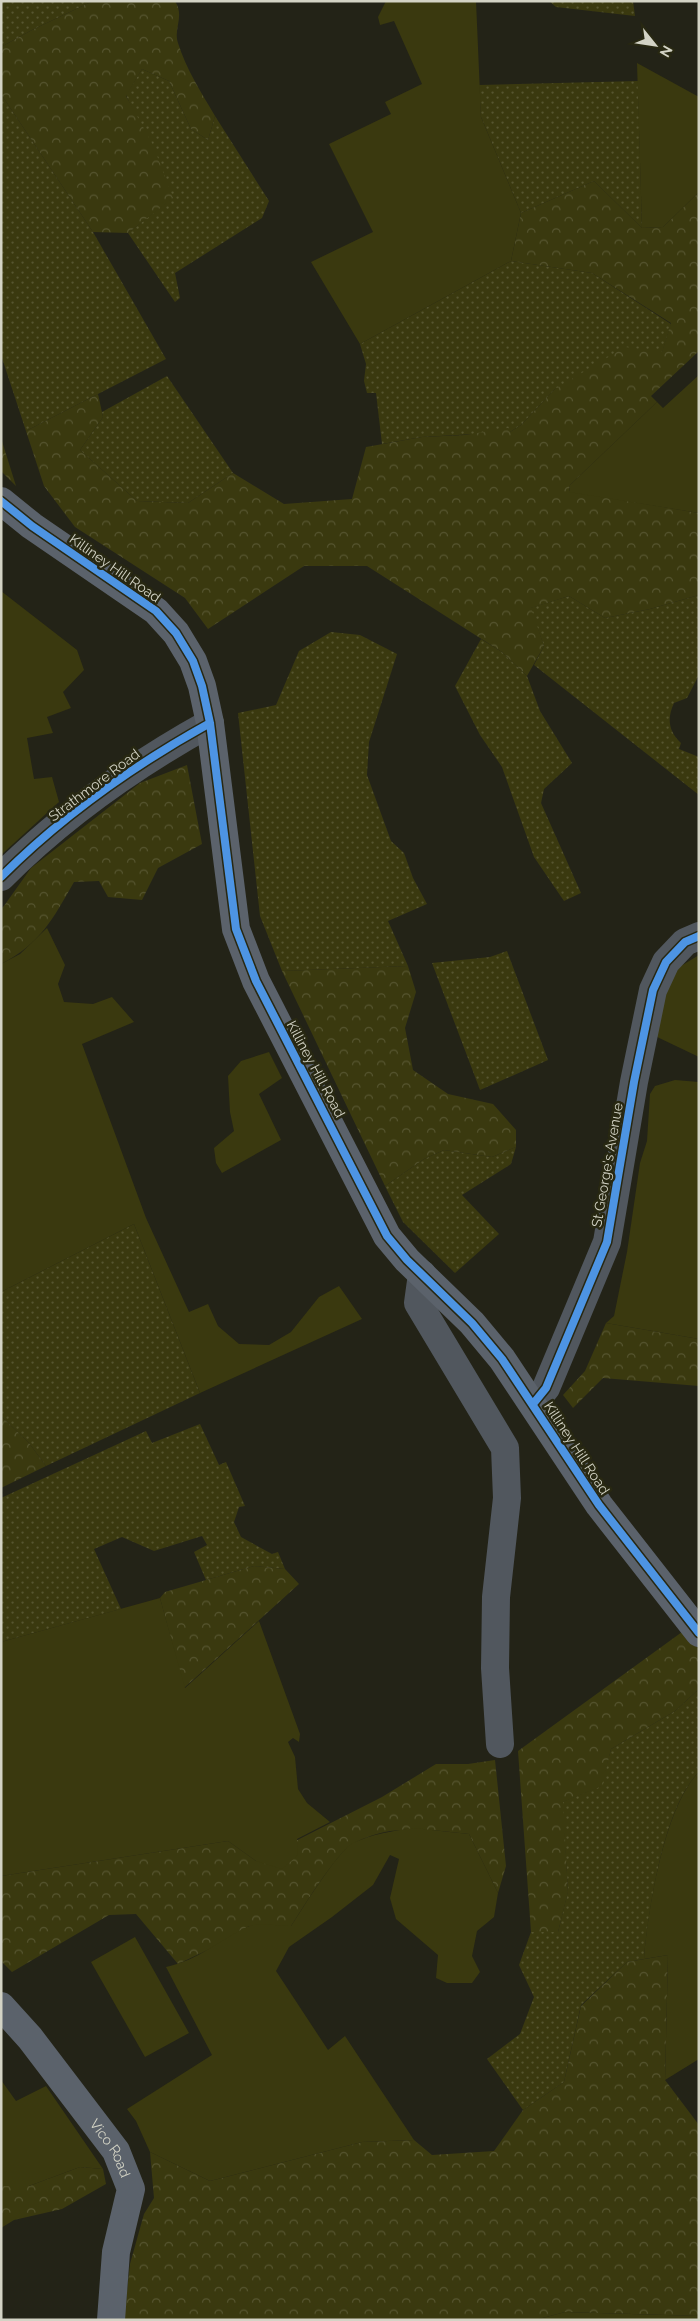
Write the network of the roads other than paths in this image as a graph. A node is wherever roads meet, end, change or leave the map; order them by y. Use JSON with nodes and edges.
{"nodes":[{"id":1,"x":1,"y":501,"type":"edge"},
{"id":2,"x":210,"y":723,"type":"junction"},
{"id":3,"x":1,"y":877,"type":"edge"},
{"id":4,"x":699,"y":936,"type":"edge"},
{"id":5,"x":422,"y":1274,"type":"junction"},
{"id":6,"x":533,"y":1404,"type":"junction"},
{"id":7,"x":699,"y":1633,"type":"edge"},
{"id":8,"x":500,"y":1744,"type":"dead end"},
{"id":9,"x":1,"y":2006,"type":"edge"},
{"id":10,"x":111,"y":2320,"type":"edge"}],
"edges":[{"from":1,"to":2,"type":"main road","name":"Killiney Hill Road"},
{"from":2,"to":3,"type":"street","name":"Strathmore Road"},
{"from":2,"to":5,"type":"main road","name":"Killiney Hill Road"},
{"from":4,"to":6,"type":"street","name":"St George's Avenue"},
{"from":5,"to":6,"type":"main road","name":"Killiney Hill Road"},
{"from":5,"to":8,"type":"street"},
{"from":6,"to":7,"type":"main road","name":"Killiney Hill Road"},
{"from":9,"to":10,"type":"main road","name":"Vico Road"}]}
